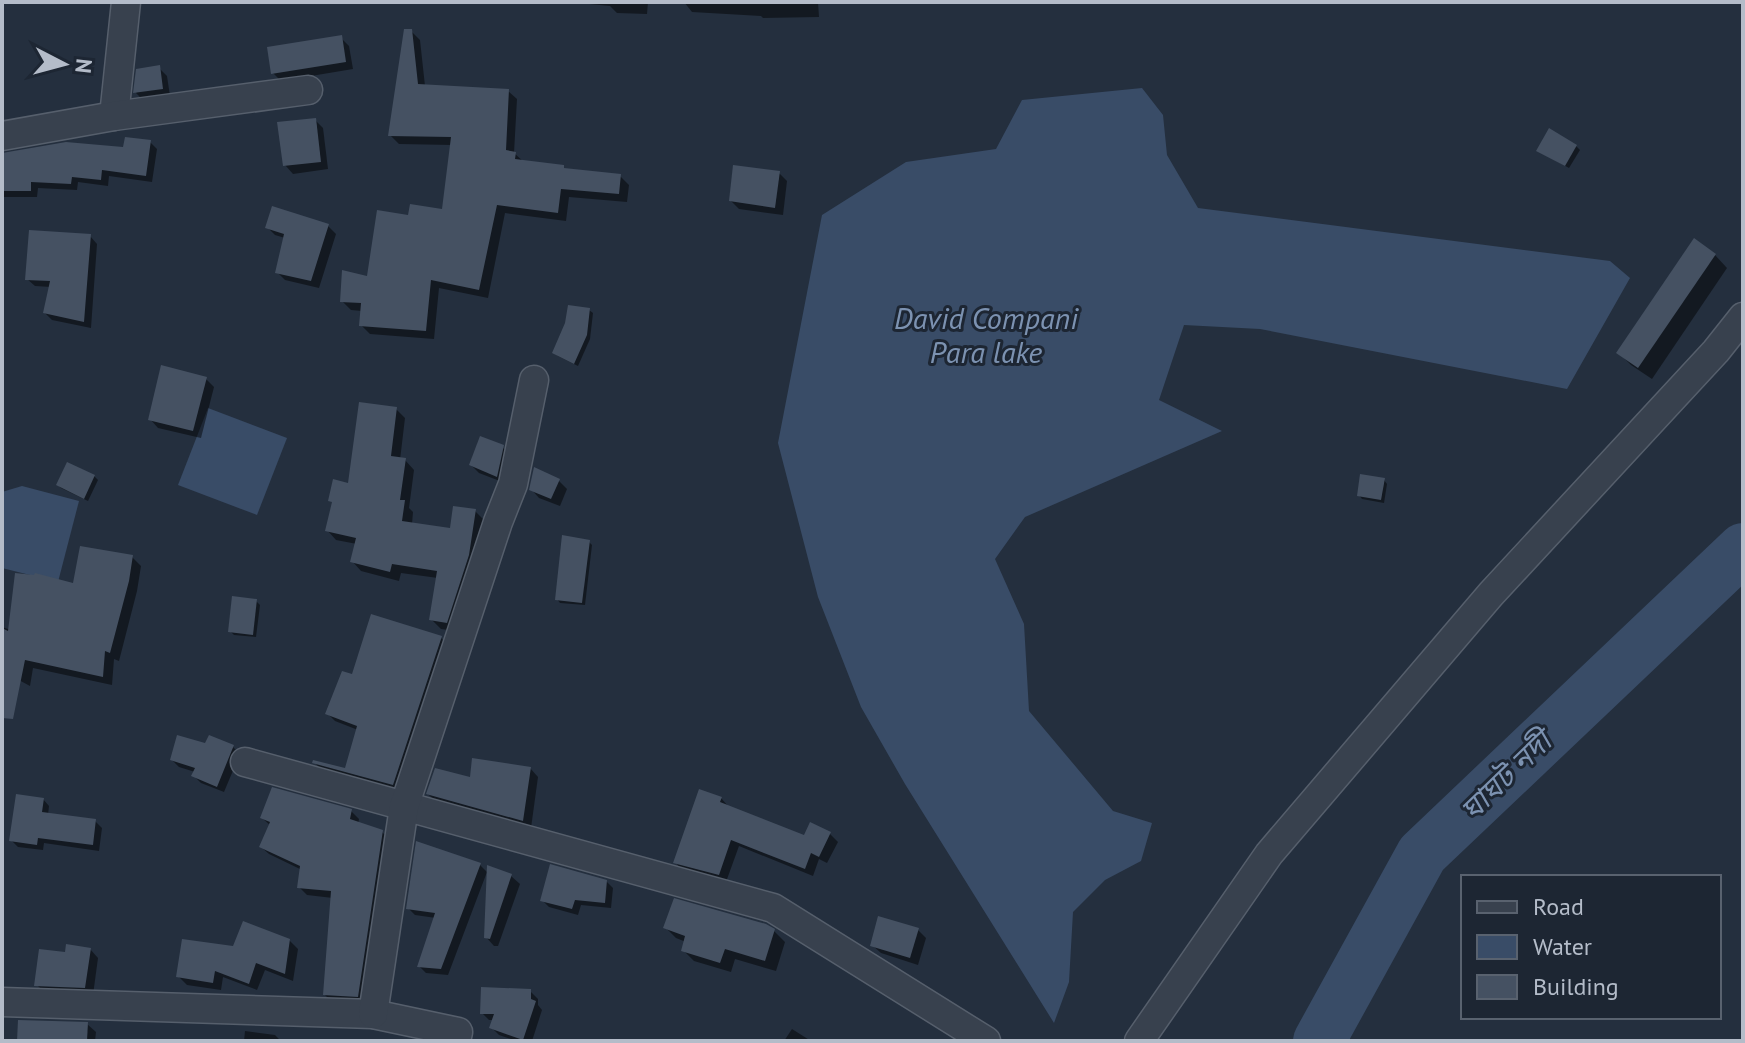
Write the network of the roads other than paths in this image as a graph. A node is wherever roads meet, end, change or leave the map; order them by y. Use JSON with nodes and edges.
{"nodes":[{"id":1,"x":126,"y":2,"type":"edge"},
{"id":2,"x":308,"y":90,"type":"dead end"},
{"id":3,"x":114,"y":116,"type":"junction"},
{"id":4,"x":2,"y":136,"type":"edge"},
{"id":5,"x":1743,"y":317,"type":"edge"},
{"id":6,"x":534,"y":380,"type":"dead end"},
{"id":7,"x":245,"y":762,"type":"dead end"},
{"id":8,"x":404,"y":807,"type":"junction"},
{"id":9,"x":2,"y":1002,"type":"edge"},
{"id":10,"x":373,"y":1014,"type":"junction"},
{"id":11,"x":456,"y":1041,"type":"edge"},
{"id":12,"x":986,"y":1041,"type":"edge"},
{"id":13,"x":1139,"y":1041,"type":"edge"}],
"edges":[{"from":1,"to":3,"type":"street"},
{"from":2,"to":3,"type":"street"},
{"from":3,"to":4,"type":"street"},
{"from":5,"to":13,"type":"street"},
{"from":6,"to":8,"type":"street"},
{"from":7,"to":8,"type":"street"},
{"from":8,"to":10,"type":"street"},
{"from":8,"to":12,"type":"street"},
{"from":9,"to":10,"type":"street"},
{"from":10,"to":11,"type":"street"}]}
